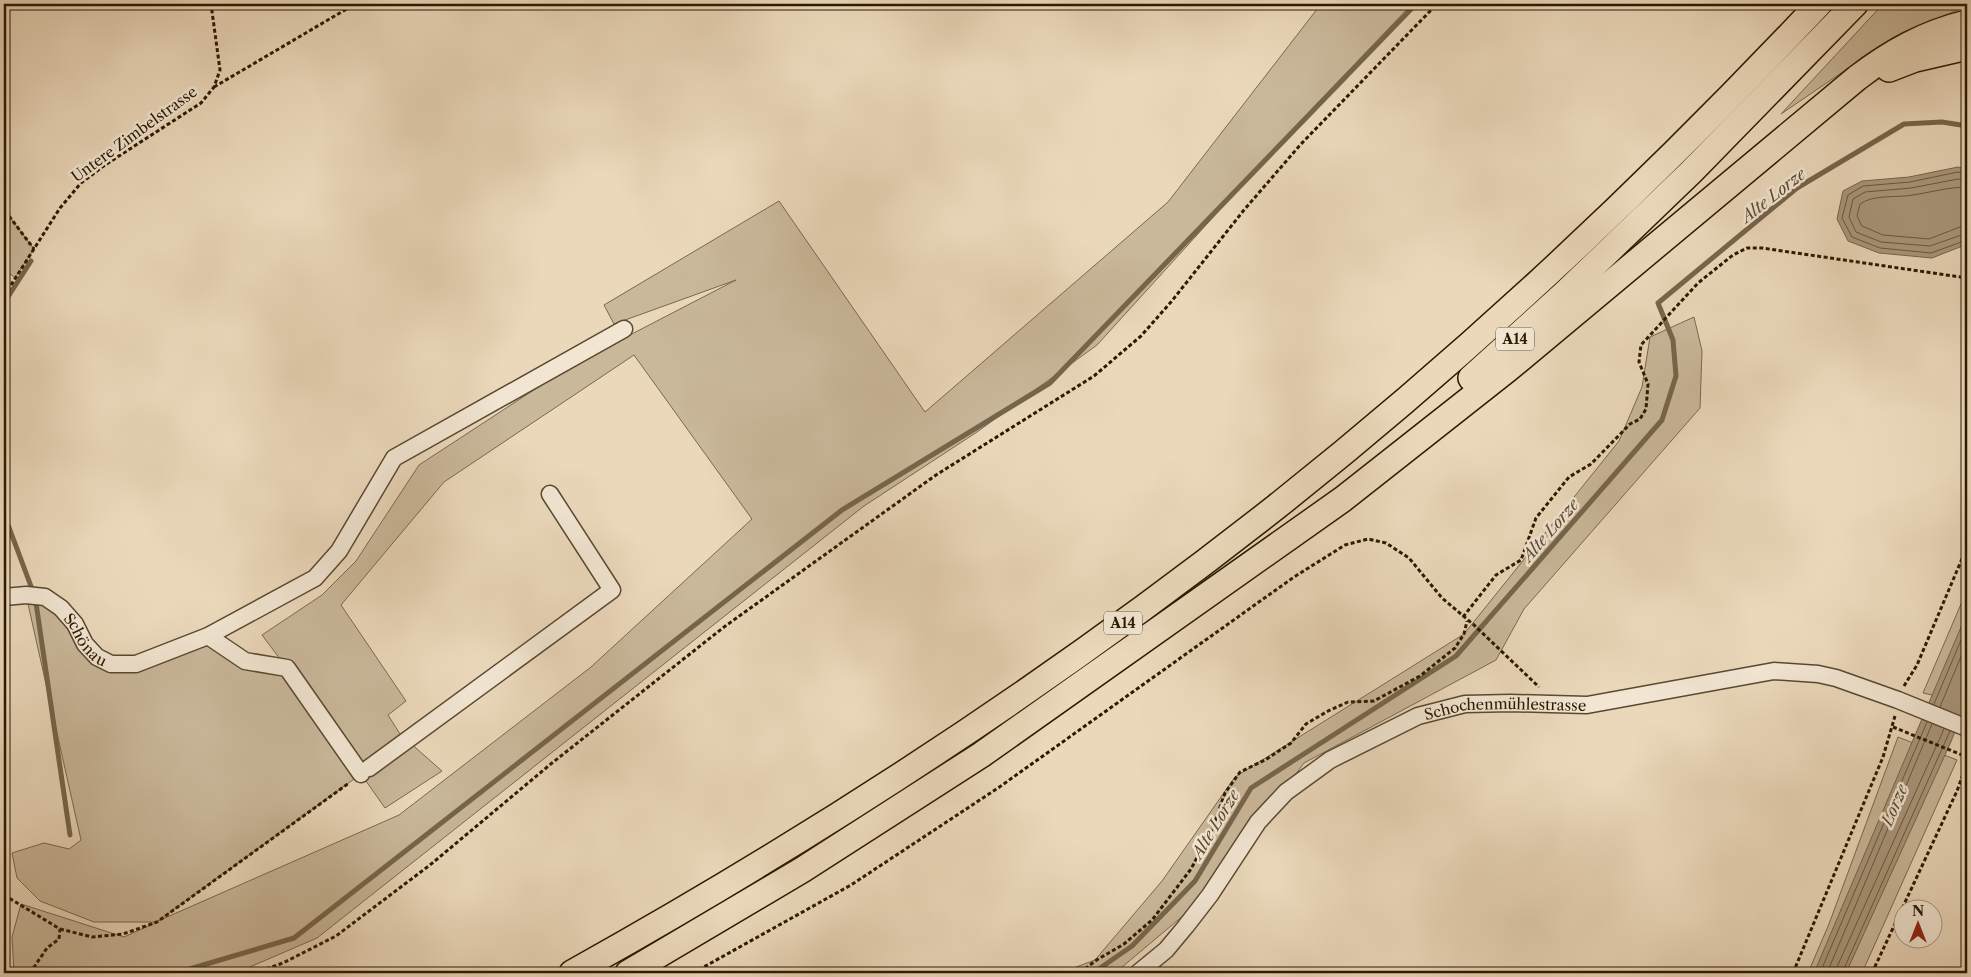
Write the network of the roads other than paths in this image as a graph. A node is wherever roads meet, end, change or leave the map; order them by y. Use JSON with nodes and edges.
{"nodes":[{"id":1,"x":1819,"y":4,"type":"edge"},
{"id":2,"x":1855,"y":4,"type":"edge"},
{"id":3,"x":1967,"y":23,"type":"edge"},
{"id":4,"x":1967,"y":47,"type":"edge"},
{"id":5,"x":1821,"y":107,"type":"junction"},
{"id":6,"x":624,"y":329,"type":"dead end"},
{"id":7,"x":550,"y":494,"type":"dead end"},
{"id":8,"x":4,"y":597,"type":"edge"},
{"id":9,"x":208,"y":636,"type":"junction"},
{"id":10,"x":1145,"y":639,"type":"junction"},
{"id":11,"x":1965,"y":727,"type":"edge"},
{"id":12,"x":572,"y":973,"type":"edge"},
{"id":13,"x":628,"y":973,"type":"edge"},
{"id":14,"x":1138,"y":973,"type":"edge"}],
"edges":[{"from":1,"to":12,"type":"highway","number":"A14"},
{"from":2,"to":10,"type":"highway","number":"A14"},
{"from":3,"to":5,"type":"highway"},
{"from":4,"to":5,"type":"highway"},
{"from":5,"to":10,"type":"highway"},
{"from":6,"to":9,"type":"street","name":"Schönau"},
{"from":7,"to":9,"type":"street"},
{"from":8,"to":9,"type":"street","name":"Schönau"},
{"from":10,"to":13,"type":"highway","number":"A14"},
{"from":11,"to":14,"type":"street","name":"Schochenmühlestrasse"}]}
